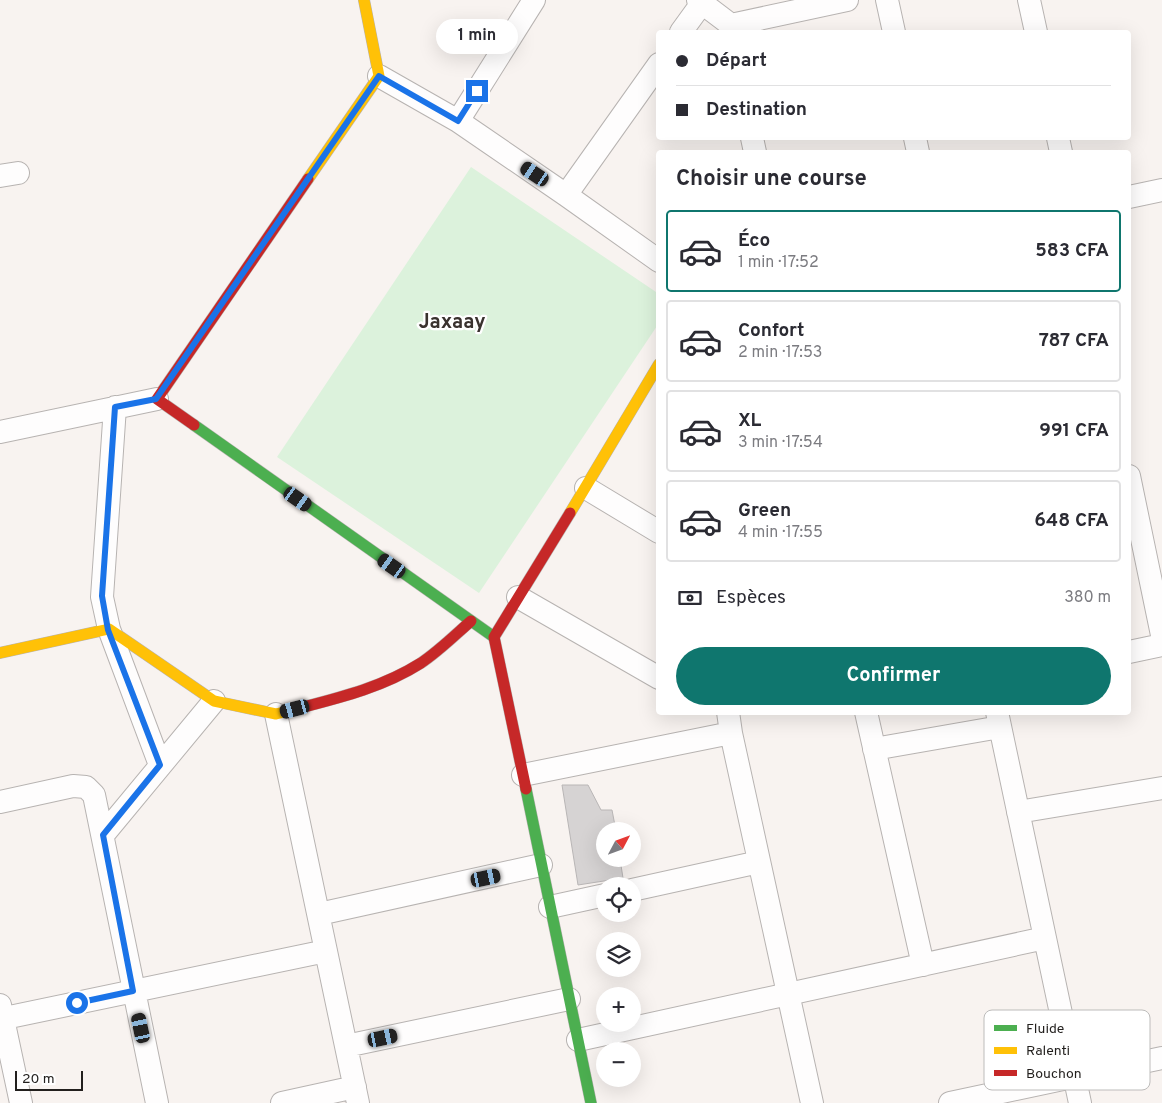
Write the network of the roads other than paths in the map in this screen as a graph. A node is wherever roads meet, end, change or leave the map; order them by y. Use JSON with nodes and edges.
{"nodes":[{"id":1,"x":364,"y":0,"type":"edge"},
{"id":2,"x":534,"y":0,"type":"edge"},
{"id":3,"x":847,"y":0,"type":"edge"},
{"id":4,"x":887,"y":0,"type":"edge"},
{"id":5,"x":1029,"y":0,"type":"edge"},
{"id":6,"x":700,"y":2,"type":"edge"},
{"id":7,"x":731,"y":29,"type":"edge"},
{"id":8,"x":682,"y":30,"type":"edge"},
{"id":9,"x":894,"y":30,"type":"edge"},
{"id":10,"x":1036,"y":30,"type":"edge"},
{"id":11,"x":656,"y":68,"type":"edge"},
{"id":12,"x":379,"y":76,"type":"junction"},
{"id":13,"x":458,"y":121,"type":"junction"},
{"id":14,"x":1162,"y":190,"type":"edge"},
{"id":15,"x":566,"y":195,"type":"junction"},
{"id":16,"x":1131,"y":197,"type":"edge"},
{"id":17,"x":656,"y":259,"type":"edge"},
{"id":18,"x":656,"y":374,"type":"edge"},
{"id":19,"x":156,"y":399,"type":"junction"},
{"id":20,"x":115,"y":407,"type":"junction"},
{"id":21,"x":0,"y":432,"type":"edge"},
{"id":22,"x":1131,"y":486,"type":"edge"},
{"id":23,"x":586,"y":488,"type":"junction"},
{"id":24,"x":656,"y":530,"type":"edge"},
{"id":25,"x":518,"y":597,"type":"junction"},
{"id":26,"x":471,"y":622,"type":"junction"},
{"id":27,"x":108,"y":630,"type":"junction"},
{"id":28,"x":1162,"y":635,"type":"edge"},
{"id":29,"x":494,"y":637,"type":"junction"},
{"id":30,"x":1162,"y":645,"type":"edge"},
{"id":31,"x":0,"y":652,"type":"edge"},
{"id":32,"x":1131,"y":652,"type":"edge"},
{"id":33,"x":656,"y":676,"type":"edge"},
{"id":34,"x":214,"y":700,"type":"junction"},
{"id":35,"x":276,"y":714,"type":"junction"},
{"id":36,"x":867,"y":715,"type":"edge"},
{"id":37,"x":727,"y":719,"type":"edge"},
{"id":38,"x":998,"y":720,"type":"edge"},
{"id":39,"x":874,"y":749,"type":"junction"},
{"id":40,"x":160,"y":765,"type":"junction"},
{"id":41,"x":522,"y":775,"type":"junction"},
{"id":42,"x":1162,"y":788,"type":"edge"},
{"id":43,"x":0,"y":802,"type":"edge"},
{"id":44,"x":1018,"y":812,"type":"junction"},
{"id":45,"x":103,"y":835,"type":"junction"},
{"id":46,"x":759,"y":862,"type":"junction"},
{"id":47,"x":541,"y":865,"type":"junction"},
{"id":48,"x":641,"y":888,"type":"edge"},
{"id":49,"x":596,"y":898,"type":"edge"},
{"id":50,"x":550,"y":907,"type":"junction"},
{"id":51,"x":319,"y":914,"type":"junction"},
{"id":52,"x":1045,"y":938,"type":"junction"},
{"id":53,"x":326,"y":950,"type":"junction"},
{"id":54,"x":923,"y":965,"type":"junction"},
{"id":55,"x":133,"y":991,"type":"junction"},
{"id":56,"x":788,"y":994,"type":"junction"},
{"id":57,"x":569,"y":999,"type":"junction"},
{"id":58,"x":1061,"y":1010,"type":"edge"},
{"id":59,"x":1,"y":1014,"type":"edge"},
{"id":60,"x":578,"y":1040,"type":"junction"},
{"id":61,"x":346,"y":1046,"type":"junction"},
{"id":62,"x":1012,"y":1090,"type":"edge"},
{"id":63,"x":1078,"y":1090,"type":"edge"},
{"id":64,"x":357,"y":1095,"type":"edge"},
{"id":65,"x":22,"y":1103,"type":"edge"},
{"id":66,"x":157,"y":1103,"type":"edge"},
{"id":67,"x":282,"y":1103,"type":"edge"},
{"id":68,"x":591,"y":1103,"type":"edge"},
{"id":69,"x":812,"y":1103,"type":"edge"},
{"id":70,"x":950,"y":1103,"type":"edge"},
{"id":71,"x":1080,"y":1103,"type":"edge"}],
"edges":[{"from":1,"to":12,"type":"street"},
{"from":2,"to":13,"type":"street"},
{"from":3,"to":7,"type":"street"},
{"from":4,"to":9,"type":"street"},
{"from":5,"to":10,"type":"street"},
{"from":6,"to":7,"type":"street"},
{"from":6,"to":8,"type":"street"},
{"from":11,"to":15,"type":"street"},
{"from":12,"to":13,"type":"street"},
{"from":12,"to":19,"type":"street"},
{"from":13,"to":15,"type":"street"},
{"from":14,"to":16,"type":"street"},
{"from":15,"to":17,"type":"street"},
{"from":18,"to":23,"type":"street"},
{"from":19,"to":20,"type":"street"},
{"from":19,"to":26,"type":"street"},
{"from":20,"to":21,"type":"street"},
{"from":20,"to":27,"type":"street"},
{"from":22,"to":28,"type":"street"},
{"from":23,"to":24,"type":"street"},
{"from":23,"to":25,"type":"street"},
{"from":25,"to":29,"type":"street"},
{"from":25,"to":33,"type":"street"},
{"from":26,"to":29,"type":"street"},
{"from":26,"to":35,"type":"street"},
{"from":27,"to":31,"type":"street"},
{"from":27,"to":34,"type":"street"},
{"from":27,"to":40,"type":"street"},
{"from":29,"to":41,"type":"street"},
{"from":30,"to":32,"type":"street"},
{"from":34,"to":35,"type":"street"},
{"from":34,"to":40,"type":"street"},
{"from":35,"to":51,"type":"street"},
{"from":36,"to":39,"type":"street"},
{"from":37,"to":41,"type":"street"},
{"from":37,"to":46,"type":"street"},
{"from":38,"to":39,"type":"street"},
{"from":38,"to":44,"type":"street"},
{"from":39,"to":54,"type":"street"},
{"from":40,"to":45,"type":"street"},
{"from":41,"to":47,"type":"street"},
{"from":42,"to":44,"type":"street"},
{"from":43,"to":45,"type":"street"},
{"from":44,"to":52,"type":"street"},
{"from":45,"to":55,"type":"street"},
{"from":46,"to":48,"type":"street"},
{"from":46,"to":56,"type":"street"},
{"from":47,"to":50,"type":"street"},
{"from":47,"to":51,"type":"street"},
{"from":49,"to":50,"type":"street"},
{"from":50,"to":57,"type":"street"},
{"from":51,"to":53,"type":"street"},
{"from":52,"to":54,"type":"street"},
{"from":52,"to":58,"type":"street"},
{"from":53,"to":55,"type":"street"},
{"from":53,"to":61,"type":"street"},
{"from":54,"to":56,"type":"street"},
{"from":55,"to":59,"type":"street"},
{"from":55,"to":66,"type":"street"},
{"from":56,"to":60,"type":"street"},
{"from":56,"to":69,"type":"street"},
{"from":57,"to":60,"type":"street"},
{"from":57,"to":61,"type":"street"},
{"from":59,"to":65,"type":"street"},
{"from":60,"to":68,"type":"street"},
{"from":61,"to":64,"type":"street"},
{"from":62,"to":70,"type":"street"},
{"from":63,"to":71,"type":"street"},
{"from":64,"to":67,"type":"street"}]}
